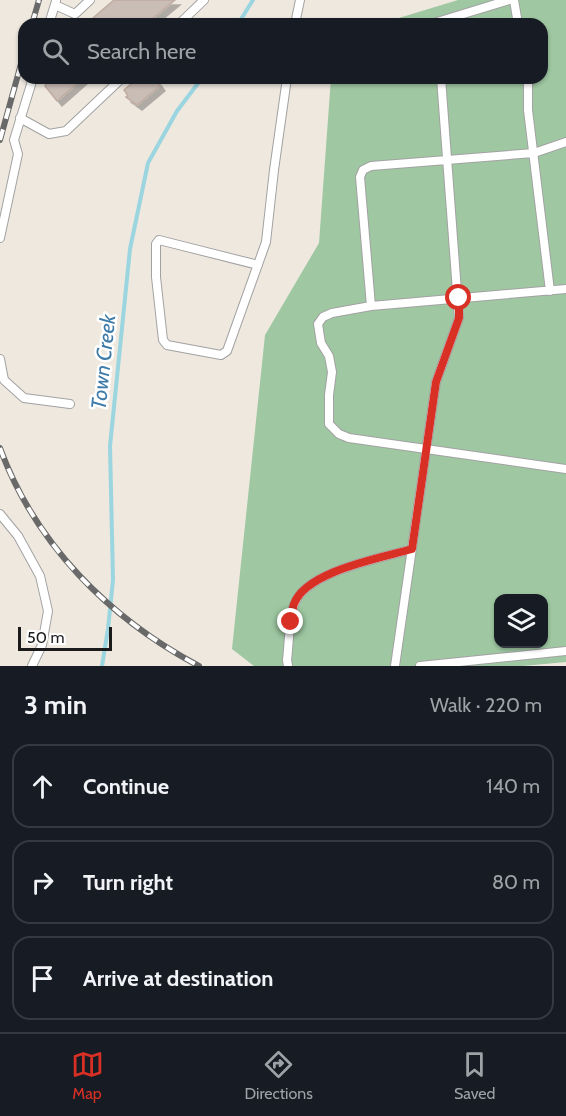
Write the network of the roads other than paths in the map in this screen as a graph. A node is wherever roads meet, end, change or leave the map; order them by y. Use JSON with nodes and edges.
{"nodes":[{"id":1,"x":90,"y":0,"type":"edge"},
{"id":2,"x":204,"y":0,"type":"edge"},
{"id":3,"x":300,"y":0,"type":"edge"},
{"id":4,"x":509,"y":0,"type":"edge"},
{"id":5,"x":514,"y":0,"type":"edge"},
{"id":6,"x":56,"y":2,"type":"edge"},
{"id":7,"x":51,"y":18,"type":"edge"},
{"id":8,"x":184,"y":18,"type":"edge"},
{"id":9,"x":297,"y":18,"type":"edge"},
{"id":10,"x":450,"y":18,"type":"edge"},
{"id":11,"x":517,"y":18,"type":"edge"},
{"id":12,"x":31,"y":84,"type":"edge"},
{"id":13,"x":116,"y":84,"type":"edge"},
{"id":14,"x":286,"y":84,"type":"edge"},
{"id":15,"x":441,"y":84,"type":"edge"},
{"id":16,"x":528,"y":84,"type":"edge"},
{"id":17,"x":20,"y":118,"type":"junction"},
{"id":18,"x":566,"y":142,"type":"edge"},
{"id":19,"x":534,"y":153,"type":"junction"},
{"id":20,"x":447,"y":160,"type":"junction"},
{"id":21,"x":0,"y":238,"type":"edge"},
{"id":22,"x":258,"y":265,"type":"junction"},
{"id":23,"x":566,"y":289,"type":"edge"},
{"id":24,"x":550,"y":291,"type":"junction"},
{"id":25,"x":459,"y":298,"type":"junction"},
{"id":26,"x":371,"y":306,"type":"junction"},
{"id":27,"x":0,"y":359,"type":"edge"},
{"id":28,"x":70,"y":404,"type":"dead end"},
{"id":29,"x":426,"y":449,"type":"junction"},
{"id":30,"x":566,"y":469,"type":"edge"},
{"id":31,"x":0,"y":514,"type":"edge"},
{"id":32,"x":412,"y":549,"type":"junction"},
{"id":33,"x":566,"y":651,"type":"edge"},
{"id":34,"x":32,"y":666,"type":"edge"},
{"id":35,"x":288,"y":666,"type":"edge"},
{"id":36,"x":395,"y":666,"type":"edge"},
{"id":37,"x":420,"y":666,"type":"edge"}],
"edges":[{"from":1,"to":6,"type":"lane"},
{"from":2,"to":8,"type":"lane"},
{"from":3,"to":9,"type":"lane"},
{"from":4,"to":10,"type":"lane"},
{"from":5,"to":11,"type":"lane"},
{"from":6,"to":7,"type":"lane"},
{"from":12,"to":17,"type":"lane"},
{"from":13,"to":17,"type":"lane"},
{"from":14,"to":22,"type":"lane"},
{"from":15,"to":20,"type":"lane"},
{"from":16,"to":19,"type":"lane"},
{"from":17,"to":21,"type":"lane"},
{"from":18,"to":19,"type":"lane"},
{"from":19,"to":20,"type":"lane"},
{"from":19,"to":24,"type":"lane"},
{"from":20,"to":25,"type":"lane"},
{"from":20,"to":26,"type":"lane"},
{"from":22,"to":22,"type":"lane"},
{"from":23,"to":24,"type":"lane"},
{"from":24,"to":25,"type":"lane"},
{"from":25,"to":26,"type":"lane"},
{"from":25,"to":29,"type":"lane"},
{"from":26,"to":29,"type":"lane"},
{"from":27,"to":28,"type":"lane"},
{"from":29,"to":30,"type":"lane"},
{"from":29,"to":32,"type":"lane"},
{"from":31,"to":34,"type":"lane"},
{"from":32,"to":35,"type":"lane"},
{"from":32,"to":36,"type":"lane"},
{"from":33,"to":37,"type":"lane"}]}
